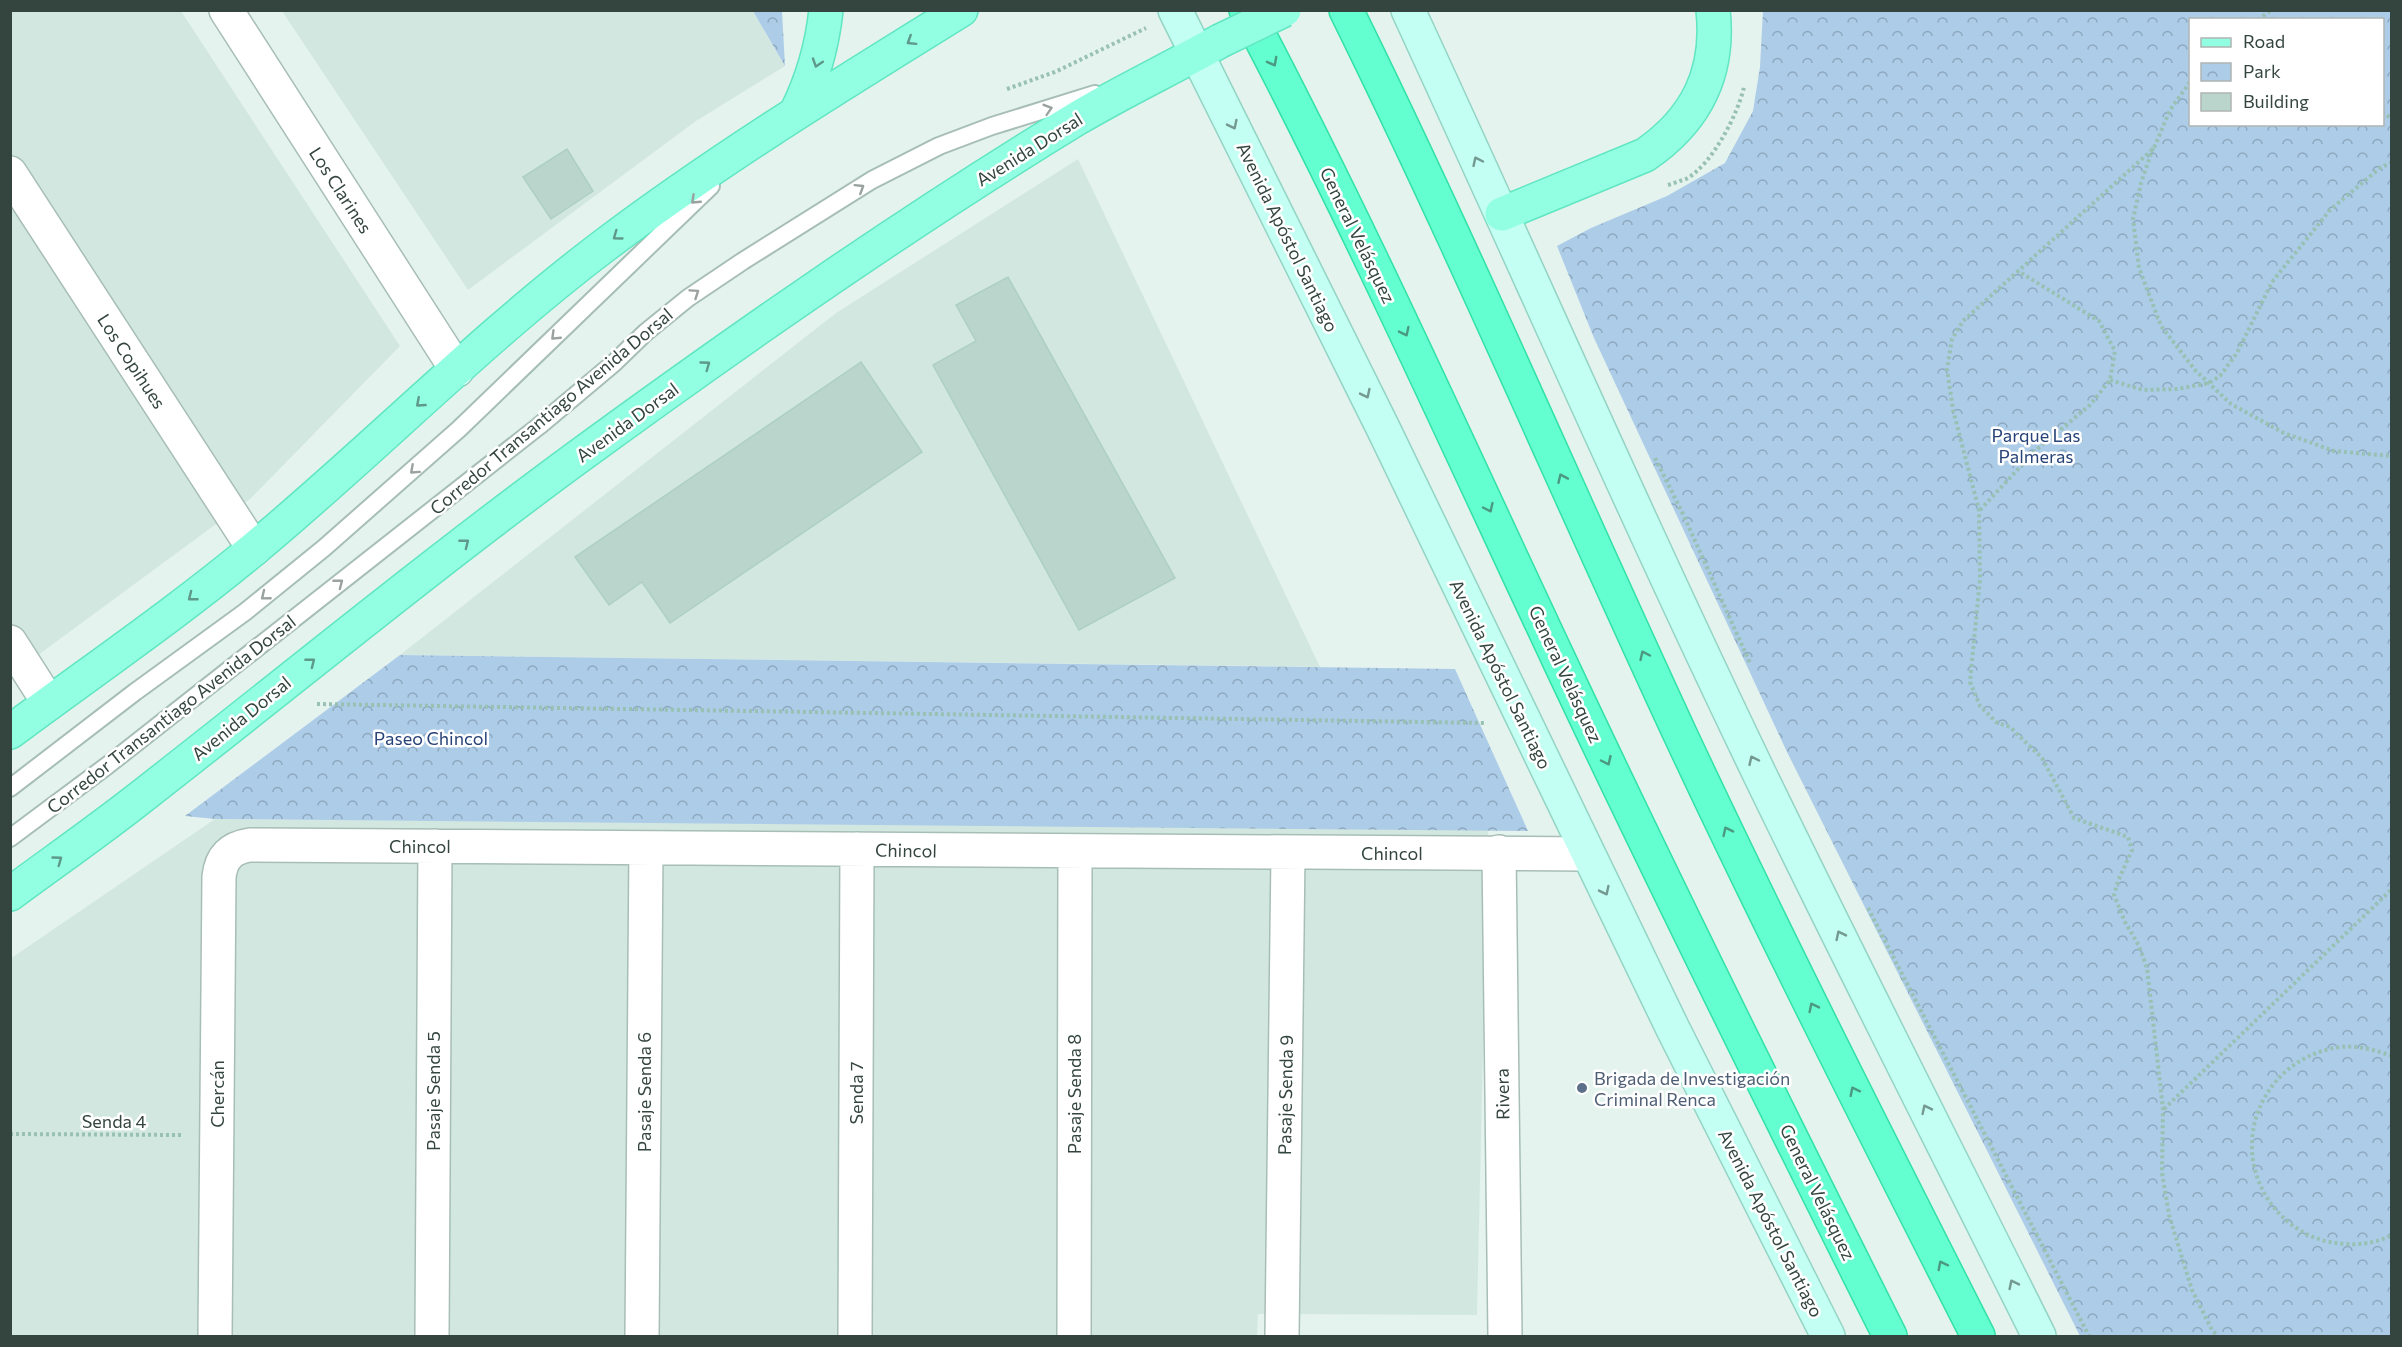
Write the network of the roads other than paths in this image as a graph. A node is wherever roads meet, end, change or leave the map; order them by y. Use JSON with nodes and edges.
{"nodes":[{"id":1,"x":226,"y":10,"type":"edge"},
{"id":2,"x":826,"y":10,"type":"edge"},
{"id":3,"x":961,"y":10,"type":"edge"},
{"id":4,"x":1175,"y":10,"type":"edge"},
{"id":5,"x":1246,"y":10,"type":"edge"},
{"id":6,"x":1284,"y":10,"type":"edge"},
{"id":7,"x":1346,"y":10,"type":"edge"},
{"id":8,"x":1408,"y":10,"type":"edge"},
{"id":9,"x":1713,"y":10,"type":"edge"},
{"id":10,"x":1209,"y":47,"type":"junction"},
{"id":11,"x":1145,"y":80,"type":"junction"},
{"id":12,"x":796,"y":113,"type":"junction"},
{"id":13,"x":769,"y":132,"type":"junction"},
{"id":14,"x":10,"y":173,"type":"edge"},
{"id":15,"x":1502,"y":214,"type":"junction"},
{"id":16,"x":457,"y":370,"type":"junction"},
{"id":17,"x":254,"y":549,"type":"junction"},
{"id":18,"x":10,"y":642,"type":"edge"},
{"id":19,"x":49,"y":703,"type":"junction"},
{"id":20,"x":10,"y":732,"type":"edge"},
{"id":21,"x":10,"y":788,"type":"edge"},
{"id":22,"x":10,"y":837,"type":"edge"},
{"id":23,"x":435,"y":846,"type":"junction"},
{"id":24,"x":646,"y":848,"type":"junction"},
{"id":25,"x":857,"y":849,"type":"junction"},
{"id":26,"x":1075,"y":852,"type":"junction"},
{"id":27,"x":1499,"y":852,"type":"junction"},
{"id":28,"x":228,"y":853,"type":"joint"},
{"id":29,"x":1288,"y":853,"type":"junction"},
{"id":30,"x":1587,"y":854,"type":"junction"},
{"id":31,"x":10,"y":894,"type":"edge"},
{"id":32,"x":214,"y":1336,"type":"edge"},
{"id":33,"x":432,"y":1336,"type":"edge"},
{"id":34,"x":642,"y":1336,"type":"edge"},
{"id":35,"x":855,"y":1336,"type":"edge"},
{"id":36,"x":1074,"y":1336,"type":"edge"},
{"id":37,"x":1282,"y":1336,"type":"edge"},
{"id":38,"x":1505,"y":1336,"type":"edge"},
{"id":39,"x":1828,"y":1336,"type":"edge"},
{"id":40,"x":1890,"y":1336,"type":"edge"},
{"id":41,"x":1978,"y":1336,"type":"edge"},
{"id":42,"x":2039,"y":1336,"type":"edge"}],
"edges":[{"from":1,"to":16,"type":"street","name":"Los Clarines"},
{"from":2,"to":12,"type":"main road","one_way":true},
{"from":3,"to":12,"type":"main road","one_way":true},
{"from":4,"to":10,"type":"main road","name":"Avenida Apóstol Santiago"},
{"from":5,"to":40,"type":"highway","name":"General Velásquez","one_way":true},
{"from":6,"to":10,"type":"main road","name":"Avenida Dorsal","bridge":true},
{"from":41,"to":7,"type":"highway","one_way":true},
{"from":15,"to":8,"type":"main road","one_way":true},
{"from":9,"to":15,"type":"main road"},
{"from":10,"to":11,"type":"main road","name":"Avenida Dorsal"},
{"from":10,"to":30,"type":"main road","name":"Avenida Apóstol Santiago","one_way":true},
{"from":22,"to":11,"type":"lane","name":"Corredor Transantiago Avenida Dorsal","one_way":true},
{"from":31,"to":11,"type":"main road","name":"Avenida Dorsal","one_way":true},
{"from":12,"to":13,"type":"main road"},
{"from":13,"to":16,"type":"main road","one_way":true},
{"from":13,"to":21,"type":"lane","name":"Corredor Transantiago Avenida Dorsal","one_way":true},
{"from":14,"to":17,"type":"street","name":"Los Copihues"},
{"from":42,"to":15,"type":"main road","one_way":true},
{"from":16,"to":17,"type":"main road","one_way":true},
{"from":17,"to":19,"type":"main road","one_way":true},
{"from":18,"to":19,"type":"street"},
{"from":19,"to":20,"type":"main road"},
{"from":23,"to":24,"type":"street","name":"Chincol"},
{"from":23,"to":28,"type":"street","name":"Chincol"},
{"from":23,"to":33,"type":"street","name":"Pasaje Senda 5"},
{"from":24,"to":25,"type":"street","name":"Chincol"},
{"from":24,"to":34,"type":"street","name":"Pasaje Senda 6"},
{"from":25,"to":26,"type":"street","name":"Chincol"},
{"from":25,"to":35,"type":"street","name":"Senda 7"},
{"from":26,"to":29,"type":"street","name":"Chincol"},
{"from":26,"to":36,"type":"street","name":"Pasaje Senda 8"},
{"from":27,"to":29,"type":"street","name":"Chincol"},
{"from":27,"to":30,"type":"street","name":"Chincol"},
{"from":27,"to":38,"type":"street","name":"Rivera"},
{"from":28,"to":32,"type":"street","name":"Chercán"},
{"from":29,"to":37,"type":"street","name":"Pasaje Senda 9"},
{"from":30,"to":39,"type":"main road","name":"Avenida Apóstol Santiago","one_way":true}]}
